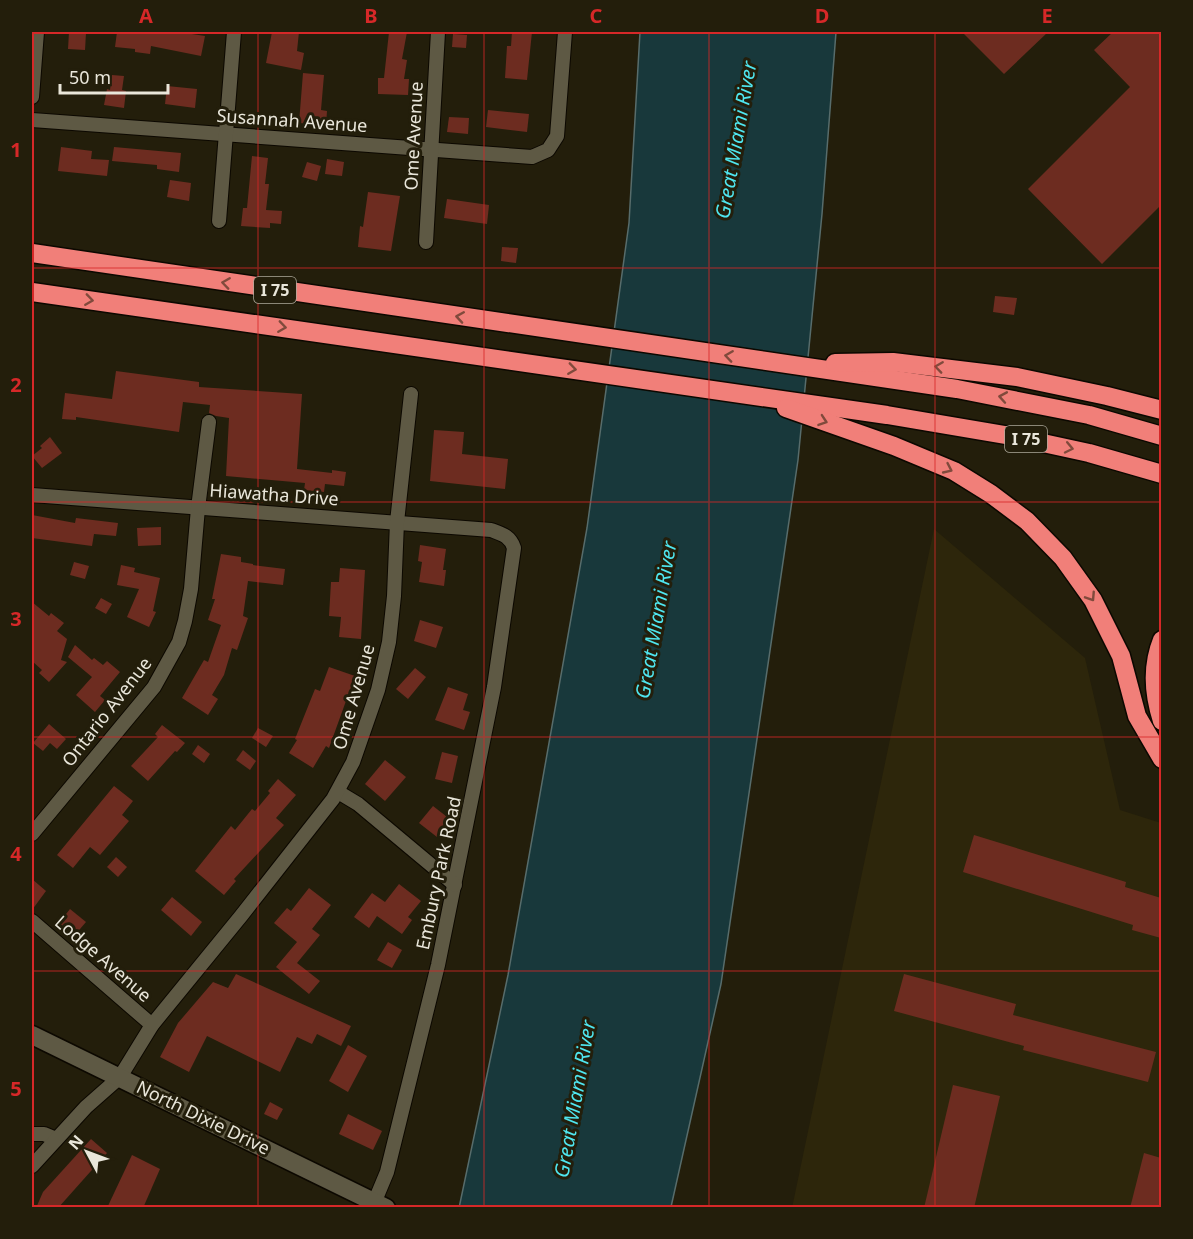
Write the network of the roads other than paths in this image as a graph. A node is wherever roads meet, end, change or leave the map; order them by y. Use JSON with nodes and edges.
{"nodes":[{"id":1,"x":37,"y":32,"type":"edge"},
{"id":2,"x":234,"y":32,"type":"edge"},
{"id":3,"x":438,"y":32,"type":"edge"},
{"id":4,"x":565,"y":32,"type":"edge"},
{"id":5,"x":32,"y":97,"type":"edge"},
{"id":6,"x":32,"y":120,"type":"edge"},
{"id":7,"x":224,"y":135,"type":"junction"},
{"id":8,"x":431,"y":149,"type":"junction"},
{"id":9,"x":219,"y":221,"type":"dead end"},
{"id":10,"x":426,"y":242,"type":"dead end"},
{"id":11,"x":32,"y":253,"type":"edge"},
{"id":12,"x":32,"y":292,"type":"edge"},
{"id":13,"x":787,"y":364,"type":"junction"},
{"id":14,"x":411,"y":394,"type":"dead end"},
{"id":15,"x":748,"y":394,"type":"junction"},
{"id":16,"x":1161,"y":410,"type":"edge"},
{"id":17,"x":208,"y":422,"type":"dead end"},
{"id":18,"x":1161,"y":436,"type":"edge"},
{"id":19,"x":1161,"y":474,"type":"edge"},
{"id":20,"x":32,"y":495,"type":"edge"},
{"id":21,"x":198,"y":508,"type":"junction"},
{"id":22,"x":397,"y":522,"type":"junction"},
{"id":23,"x":511,"y":540,"type":"joint"},
{"id":24,"x":1161,"y":640,"type":"edge"},
{"id":25,"x":1161,"y":721,"type":"edge"},
{"id":26,"x":1161,"y":759,"type":"edge"},
{"id":27,"x":338,"y":792,"type":"junction"},
{"id":28,"x":32,"y":834,"type":"edge"},
{"id":29,"x":455,"y":885,"type":"junction"},
{"id":30,"x":32,"y":921,"type":"edge"},
{"id":31,"x":152,"y":1025,"type":"junction"},
{"id":32,"x":32,"y":1035,"type":"edge"},
{"id":33,"x":120,"y":1077,"type":"junction"},
{"id":34,"x":32,"y":1134,"type":"edge"},
{"id":35,"x":56,"y":1139,"type":"junction"},
{"id":36,"x":32,"y":1166,"type":"edge"},
{"id":37,"x":377,"y":1206,"type":"edge"}],
"edges":[{"from":1,"to":5,"type":"street"},
{"from":2,"to":7,"type":"street"},
{"from":3,"to":8,"type":"street","name":"Ome Avenue"},
{"from":4,"to":8,"type":"street","name":"Susannah Avenue"},
{"from":6,"to":7,"type":"street","name":"Susannah Avenue"},
{"from":7,"to":8,"type":"street","name":"Susannah Avenue"},
{"from":7,"to":9,"type":"street"},
{"from":8,"to":10,"type":"street","name":"Ome Avenue"},
{"from":13,"to":11,"type":"highway","number":"I 75","one_way":true},
{"from":12,"to":15,"type":"highway","number":"I 75","one_way":true},
{"from":16,"to":13,"type":"highway","one_way":true},
{"from":18,"to":13,"type":"highway","number":"I 75","one_way":true},
{"from":14,"to":22,"type":"street","name":"Ome Avenue"},
{"from":15,"to":19,"type":"highway","number":"I 75","one_way":true},
{"from":15,"to":26,"type":"highway","one_way":true},
{"from":17,"to":21,"type":"street","name":"Ontario Avenue"},
{"from":20,"to":21,"type":"street","name":"Hiawatha Drive"},
{"from":21,"to":22,"type":"street","name":"Hiawatha Drive"},
{"from":21,"to":28,"type":"street","name":"Ontario Avenue"},
{"from":22,"to":23,"type":"street","name":"Hiawatha Drive"},
{"from":22,"to":27,"type":"street","name":"Ome Avenue"},
{"from":23,"to":29,"type":"street","name":"Embury Park Road"},
{"from":24,"to":25,"type":"highway"},
{"from":27,"to":29,"type":"street"},
{"from":27,"to":31,"type":"street","name":"Ome Avenue"},
{"from":29,"to":37,"type":"street","name":"Embury Park Road"},
{"from":30,"to":31,"type":"street","name":"Lodge Avenue"},
{"from":31,"to":33,"type":"street","name":"Ome Avenue"},
{"from":32,"to":33,"type":"main road","name":"North Dixie Drive"},
{"from":33,"to":35,"type":"street","name":"Ome Avenue"},
{"from":33,"to":37,"type":"main road","name":"North Dixie Drive"},
{"from":34,"to":35,"type":"street"},
{"from":35,"to":36,"type":"street","name":"Ome Avenue"}]}
